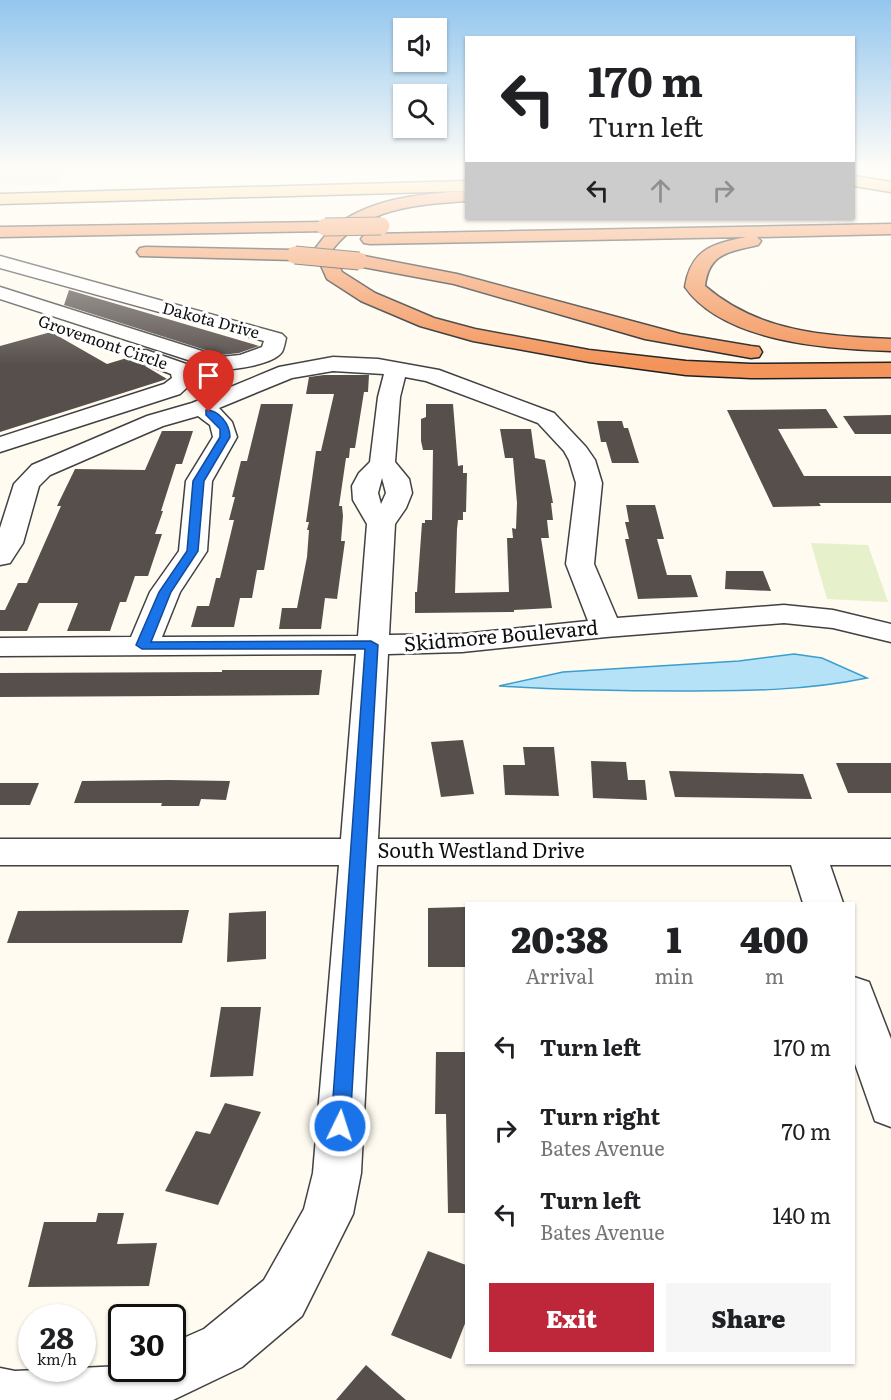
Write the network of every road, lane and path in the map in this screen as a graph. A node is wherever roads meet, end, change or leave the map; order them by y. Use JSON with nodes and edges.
{"nodes":[{"id":1,"x":334,"y":234,"type":"edge"},
{"id":2,"x":365,"y":234,"type":"edge"},
{"id":3,"x":830,"y":234,"type":"edge"},
{"id":4,"x":0,"y":251,"type":"edge"},
{"id":5,"x":131,"y":252,"type":"dead end"},
{"id":6,"x":36,"y":253,"type":"dead end"},
{"id":7,"x":0,"y":262,"type":"edge"},
{"id":8,"x":0,"y":293,"type":"edge"},
{"id":9,"x":0,"y":306,"type":"edge"},
{"id":10,"x":891,"y":345,"type":"edge"},
{"id":11,"x":891,"y":357,"type":"edge"},
{"id":12,"x":396,"y":369,"type":"junction"},
{"id":13,"x":891,"y":370,"type":"edge"},
{"id":14,"x":200,"y":408,"type":"junction"},
{"id":15,"x":0,"y":445,"type":"edge"},
{"id":16,"x":0,"y":557,"type":"edge"},
{"id":17,"x":606,"y":628,"type":"junction"},
{"id":18,"x":891,"y":633,"type":"edge"},
{"id":19,"x":142,"y":645,"type":"junction"},
{"id":20,"x":371,"y":645,"type":"junction"},
{"id":21,"x":0,"y":647,"type":"edge"},
{"id":22,"x":358,"y":850,"type":"junction"},
{"id":23,"x":0,"y":852,"type":"edge"},
{"id":24,"x":806,"y":852,"type":"junction"},
{"id":25,"x":891,"y":852,"type":"edge"},
{"id":26,"x":823,"y":902,"type":"edge"},
{"id":27,"x":855,"y":997,"type":"edge"},
{"id":28,"x":891,"y":1107,"type":"edge"},
{"id":29,"x":0,"y":1396,"type":"edge"}],
"edges":[{"from":1,"to":13,"type":"highway"},
{"from":2,"to":4,"type":"highway"},
{"from":3,"to":10,"type":"highway"},
{"from":4,"to":6,"type":"highway"},
{"from":5,"to":11,"type":"highway","bridge":true},
{"from":7,"to":8,"type":"street","name":"Dakota Drive"},
{"from":9,"to":15,"type":"street","name":"Grovemont Circle"},
{"from":12,"to":14,"type":"street"},
{"from":12,"to":17,"type":"street"},
{"from":12,"to":20,"type":"street"},
{"from":14,"to":16,"type":"street"},
{"from":14,"to":19,"type":"street"},
{"from":17,"to":18,"type":"street","name":"Skidmore Boulevard"},
{"from":17,"to":20,"type":"street","name":"Skidmore Boulevard"},
{"from":19,"to":20,"type":"street","name":"Skidmore Boulevard"},
{"from":19,"to":21,"type":"street","name":"Skidmore Boulevard"},
{"from":20,"to":22,"type":"street"},
{"from":22,"to":23,"type":"street","name":"South Westland Drive"},
{"from":22,"to":24,"type":"street","name":"South Westland Drive"},
{"from":22,"to":29,"type":"street"},
{"from":24,"to":25,"type":"street","name":"South Westland Drive"},
{"from":24,"to":26,"type":"street"},
{"from":27,"to":28,"type":"street"}]}
